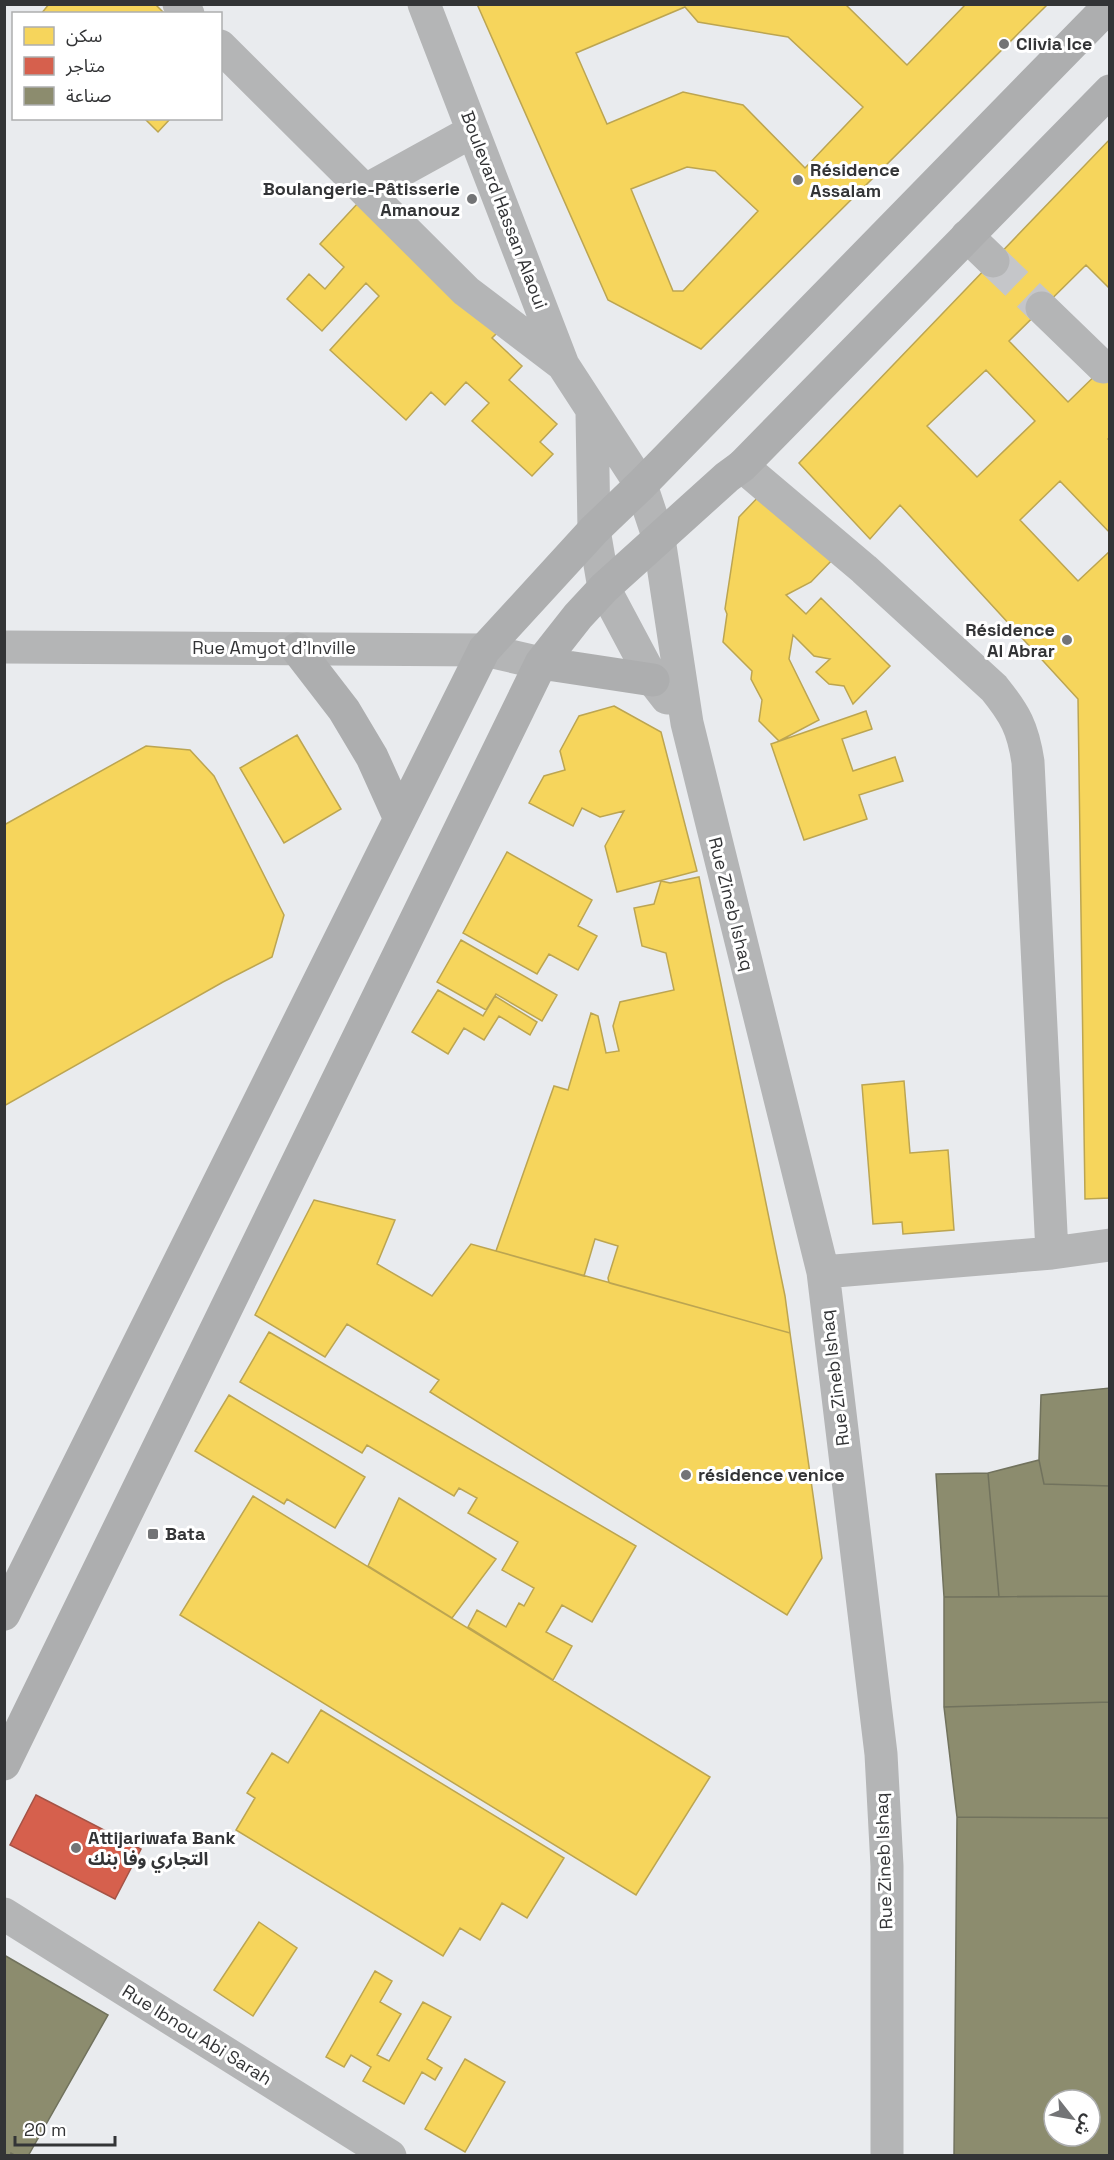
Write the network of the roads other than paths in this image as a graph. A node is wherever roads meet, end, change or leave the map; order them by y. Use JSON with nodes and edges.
{"nodes":[{"id":1,"x":424,"y":4,"type":"edge"},
{"id":2,"x":1110,"y":5,"type":"edge"},
{"id":3,"x":222,"y":48,"type":"edge"},
{"id":4,"x":1110,"y":91,"type":"edge"},
{"id":5,"x":473,"y":131,"type":"junction"},
{"id":6,"x":366,"y":190,"type":"junction"},
{"id":7,"x":968,"y":236,"type":"junction"},
{"id":8,"x":993,"y":261,"type":"tunnel mouth"},
{"id":9,"x":1042,"y":308,"type":"tunnel mouth"},
{"id":10,"x":563,"y":365,"type":"junction"},
{"id":11,"x":1103,"y":367,"type":"dead end"},
{"id":12,"x":592,"y":412,"type":"junction"},
{"id":13,"x":742,"y":466,"type":"junction"},
{"id":14,"x":641,"y":485,"type":"junction"},
{"id":15,"x":594,"y":530,"type":"junction"},
{"id":16,"x":659,"y":539,"type":"junction"},
{"id":17,"x":604,"y":588,"type":"junction"},
{"id":18,"x":4,"y":647,"type":"edge"},
{"id":19,"x":297,"y":648,"type":"junction"},
{"id":20,"x":484,"y":650,"type":"junction"},
{"id":21,"x":541,"y":663,"type":"junction"},
{"id":22,"x":653,"y":680,"type":"junction"},
{"id":23,"x":687,"y":723,"type":"junction"},
{"id":24,"x":400,"y":819,"type":"junction"},
{"id":25,"x":1110,"y":1245,"type":"edge"},
{"id":26,"x":1052,"y":1253,"type":"junction"},
{"id":27,"x":823,"y":1272,"type":"junction"},
{"id":28,"x":4,"y":1614,"type":"edge"},
{"id":29,"x":4,"y":1764,"type":"edge"},
{"id":30,"x":4,"y":1914,"type":"edge"},
{"id":31,"x":390,"y":2156,"type":"edge"},
{"id":32,"x":887,"y":2156,"type":"edge"}],
"edges":[{"from":1,"to":5,"type":"street","name":"Boulevard Hassan Alaoui"},
{"from":2,"to":14,"type":"main road"},
{"from":3,"to":6,"type":"street"},
{"from":4,"to":7,"type":"main road"},
{"from":5,"to":6,"type":"street"},
{"from":5,"to":10,"type":"street","name":"Boulevard Hassan Alaoui"},
{"from":6,"to":10,"type":"street"},
{"from":7,"to":8,"type":"street"},
{"from":7,"to":13,"type":"main road"},
{"from":9,"to":11,"type":"street"},
{"from":10,"to":12,"type":"street","name":"Boulevard Hassan Alaoui"},
{"from":12,"to":14,"type":"street","name":"Boulevard Hassan Alaoui"},
{"from":12,"to":15,"type":"street"},
{"from":13,"to":16,"type":"main road"},
{"from":13,"to":26,"type":"street"},
{"from":14,"to":15,"type":"main road"},
{"from":14,"to":16,"type":"street","name":"Boulevard Hassan Alaoui"},
{"from":15,"to":17,"type":"street","name":"Rue Zineb Ishaq"},
{"from":15,"to":20,"type":"main road"},
{"from":16,"to":17,"type":"main road"},
{"from":16,"to":23,"type":"street","name":"Rue Zineb Ishaq"},
{"from":17,"to":21,"type":"main road"},
{"from":17,"to":22,"type":"street","name":"Rue Zineb Ishaq"},
{"from":18,"to":19,"type":"street","name":"Rue Amyot d'Inville"},
{"from":19,"to":20,"type":"street","name":"Rue Amyot d'Inville"},
{"from":19,"to":24,"type":"main road"},
{"from":20,"to":21,"type":"street","name":"Rue Amyot d'Inville"},
{"from":20,"to":24,"type":"main road"},
{"from":21,"to":22,"type":"main road"},
{"from":21,"to":29,"type":"main road"},
{"from":22,"to":23,"type":"street","name":"Rue Zineb Ishaq"},
{"from":23,"to":27,"type":"street","name":"Rue Zineb Ishaq"},
{"from":24,"to":28,"type":"main road"},
{"from":25,"to":26,"type":"street"},
{"from":26,"to":27,"type":"street"},
{"from":27,"to":32,"type":"street","name":"Rue Zineb Ishaq"},
{"from":30,"to":31,"type":"street","name":"Rue Ibnou Abi Sarah"}]}
